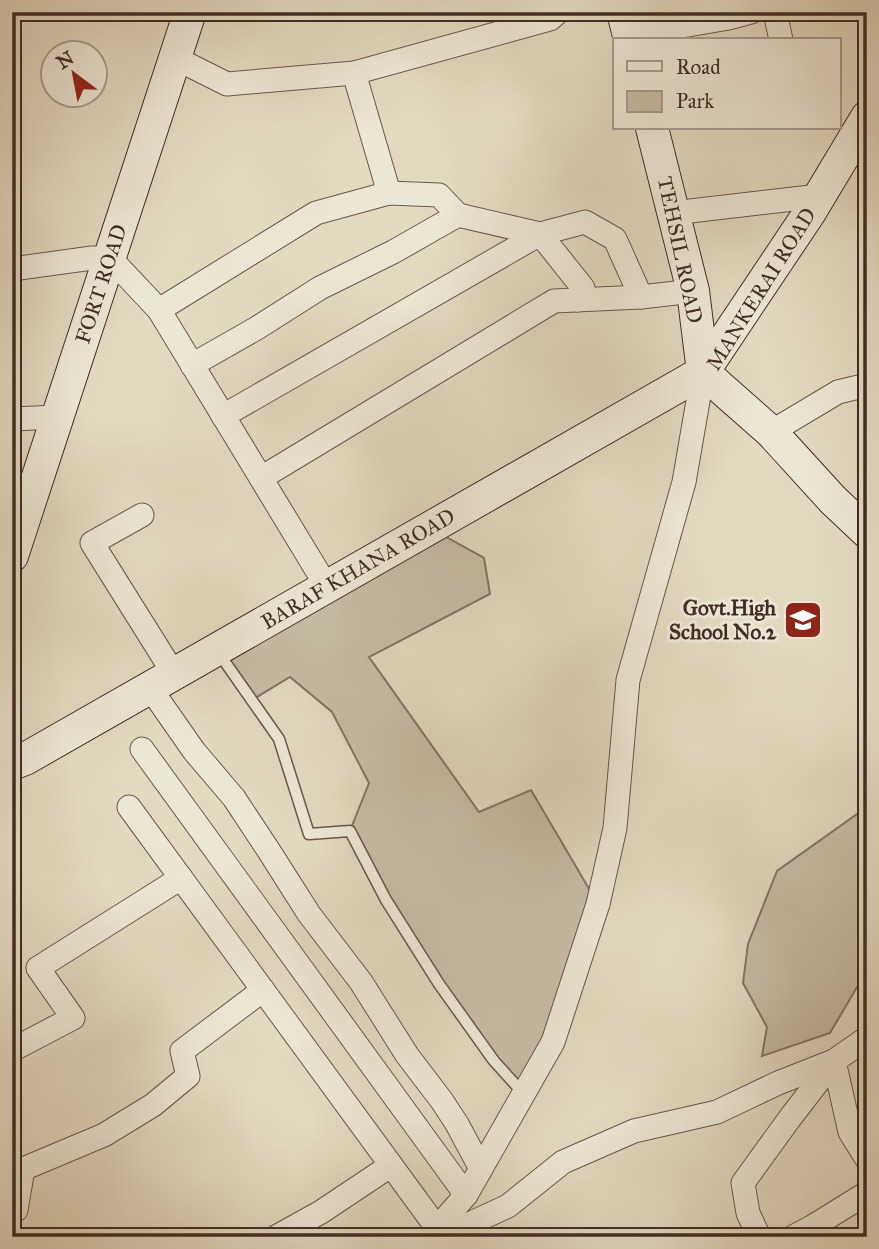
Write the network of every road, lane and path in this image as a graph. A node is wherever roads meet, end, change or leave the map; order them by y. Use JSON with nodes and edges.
{"nodes":[{"id":1,"x":190,"y":12,"type":"edge"},
{"id":2,"x":558,"y":12,"type":"edge"},
{"id":3,"x":751,"y":12,"type":"edge"},
{"id":4,"x":775,"y":12,"type":"edge"},
{"id":5,"x":628,"y":29,"type":"edge"},
{"id":6,"x":781,"y":38,"type":"edge"},
{"id":7,"x":175,"y":58,"type":"junction"},
{"id":8,"x":354,"y":73,"type":"junction"},
{"id":9,"x":867,"y":117,"type":"edge"},
{"id":10,"x":652,"y":130,"type":"edge"},
{"id":11,"x":389,"y":193,"type":"junction"},
{"id":12,"x":819,"y":196,"type":"junction"},
{"id":13,"x":673,"y":213,"type":"junction"},
{"id":14,"x":458,"y":215,"type":"junction"},
{"id":15,"x":540,"y":234,"type":"junction"},
{"id":16,"x":110,"y":258,"type":"junction"},
{"id":17,"x":12,"y":269,"type":"edge"},
{"id":18,"x":693,"y":292,"type":"junction"},
{"id":19,"x":641,"y":297,"type":"junction"},
{"id":20,"x":577,"y":300,"type":"junction"},
{"id":21,"x":159,"y":310,"type":"junction"},
{"id":22,"x":192,"y":365,"type":"junction"},
{"id":23,"x":703,"y":372,"type":"junction"},
{"id":24,"x":867,"y":385,"type":"edge"},
{"id":25,"x":223,"y":416,"type":"junction"},
{"id":26,"x":58,"y":417,"type":"junction"},
{"id":27,"x":12,"y":419,"type":"edge"},
{"id":28,"x":771,"y":432,"type":"junction"},
{"id":29,"x":261,"y":478,"type":"junction"},
{"id":30,"x":142,"y":515,"type":"dead end"},
{"id":31,"x":867,"y":533,"type":"edge"},
{"id":32,"x":12,"y":556,"type":"edge"},
{"id":33,"x":327,"y":587,"type":"junction"},
{"id":34,"x":216,"y":650,"type":"junction"},
{"id":35,"x":162,"y":681,"type":"junction"},
{"id":36,"x":142,"y":749,"type":"dead end"},
{"id":37,"x":12,"y":764,"type":"edge"},
{"id":38,"x":129,"y":807,"type":"dead end"},
{"id":39,"x":181,"y":878,"type":"junction"},
{"id":40,"x":263,"y":990,"type":"junction"},
{"id":41,"x":867,"y":1038,"type":"edge"},
{"id":42,"x":12,"y":1050,"type":"edge"},
{"id":43,"x":834,"y":1061,"type":"junction"},
{"id":44,"x":524,"y":1094,"type":"junction"},
{"id":45,"x":867,"y":1159,"type":"edge"},
{"id":46,"x":390,"y":1166,"type":"junction"},
{"id":47,"x":481,"y":1169,"type":"junction"},
{"id":48,"x":867,"y":1193,"type":"edge"},
{"id":49,"x":466,"y":1195,"type":"junction"},
{"id":50,"x":12,"y":1212,"type":"edge"},
{"id":51,"x":435,"y":1234,"type":"edge"},
{"id":52,"x":276,"y":1237,"type":"edge"},
{"id":53,"x":759,"y":1237,"type":"edge"},
{"id":54,"x":793,"y":1237,"type":"edge"}],
"edges":[{"from":1,"to":7,"type":"street","name":"FORT ROAD"},
{"from":2,"to":8,"type":"street"},
{"from":3,"to":5,"type":"street"},
{"from":4,"to":6,"type":"street"},
{"from":7,"to":8,"type":"street"},
{"from":7,"to":16,"type":"street","name":"FORT ROAD"},
{"from":8,"to":11,"type":"street"},
{"from":9,"to":12,"type":"street","name":"MANKERAI ROAD"},
{"from":10,"to":13,"type":"street","name":"TEHSIL ROAD"},
{"from":11,"to":14,"type":"street"},
{"from":11,"to":21,"type":"street"},
{"from":12,"to":13,"type":"street"},
{"from":12,"to":23,"type":"street","name":"MANKERAI ROAD"},
{"from":13,"to":18,"type":"street","name":"TEHSIL ROAD"},
{"from":14,"to":15,"type":"street"},
{"from":14,"to":22,"type":"street"},
{"from":15,"to":19,"type":"street"},
{"from":15,"to":20,"type":"street"},
{"from":15,"to":25,"type":"street"},
{"from":16,"to":17,"type":"street"},
{"from":16,"to":21,"type":"street"},
{"from":16,"to":26,"type":"street","name":"FORT ROAD"},
{"from":18,"to":19,"type":"street"},
{"from":18,"to":23,"type":"street","name":"TEHSIL ROAD"},
{"from":19,"to":20,"type":"street"},
{"from":20,"to":29,"type":"street"},
{"from":21,"to":22,"type":"street"},
{"from":22,"to":25,"type":"street"},
{"from":23,"to":28,"type":"street","name":"MANKERAI ROAD"},
{"from":23,"to":33,"type":"street","name":"BARAF KHANA ROAD"},
{"from":23,"to":44,"type":"street"},
{"from":24,"to":28,"type":"street"},
{"from":25,"to":29,"type":"street"},
{"from":26,"to":27,"type":"street"},
{"from":26,"to":32,"type":"street","name":"FORT ROAD"},
{"from":28,"to":31,"type":"street","name":"MANKERAI ROAD"},
{"from":29,"to":33,"type":"street"},
{"from":30,"to":35,"type":"street"},
{"from":33,"to":34,"type":"street","name":"BARAF KHANA ROAD"},
{"from":34,"to":35,"type":"street","name":"BARAF KHANA ROAD"},
{"from":34,"to":44,"type":"lane"},
{"from":35,"to":37,"type":"street","name":"BARAF KHANA ROAD"},
{"from":35,"to":47,"type":"street"},
{"from":36,"to":49,"type":"street"},
{"from":38,"to":39,"type":"street"},
{"from":39,"to":40,"type":"street"},
{"from":39,"to":42,"type":"street"},
{"from":40,"to":46,"type":"street"},
{"from":40,"to":50,"type":"street"},
{"from":41,"to":43,"type":"street"},
{"from":43,"to":45,"type":"street"},
{"from":43,"to":51,"type":"street"},
{"from":43,"to":53,"type":"street"},
{"from":44,"to":47,"type":"street"},
{"from":46,"to":51,"type":"street"},
{"from":46,"to":52,"type":"street"},
{"from":47,"to":49,"type":"street"},
{"from":48,"to":54,"type":"street"},
{"from":49,"to":51,"type":"street"}]}
